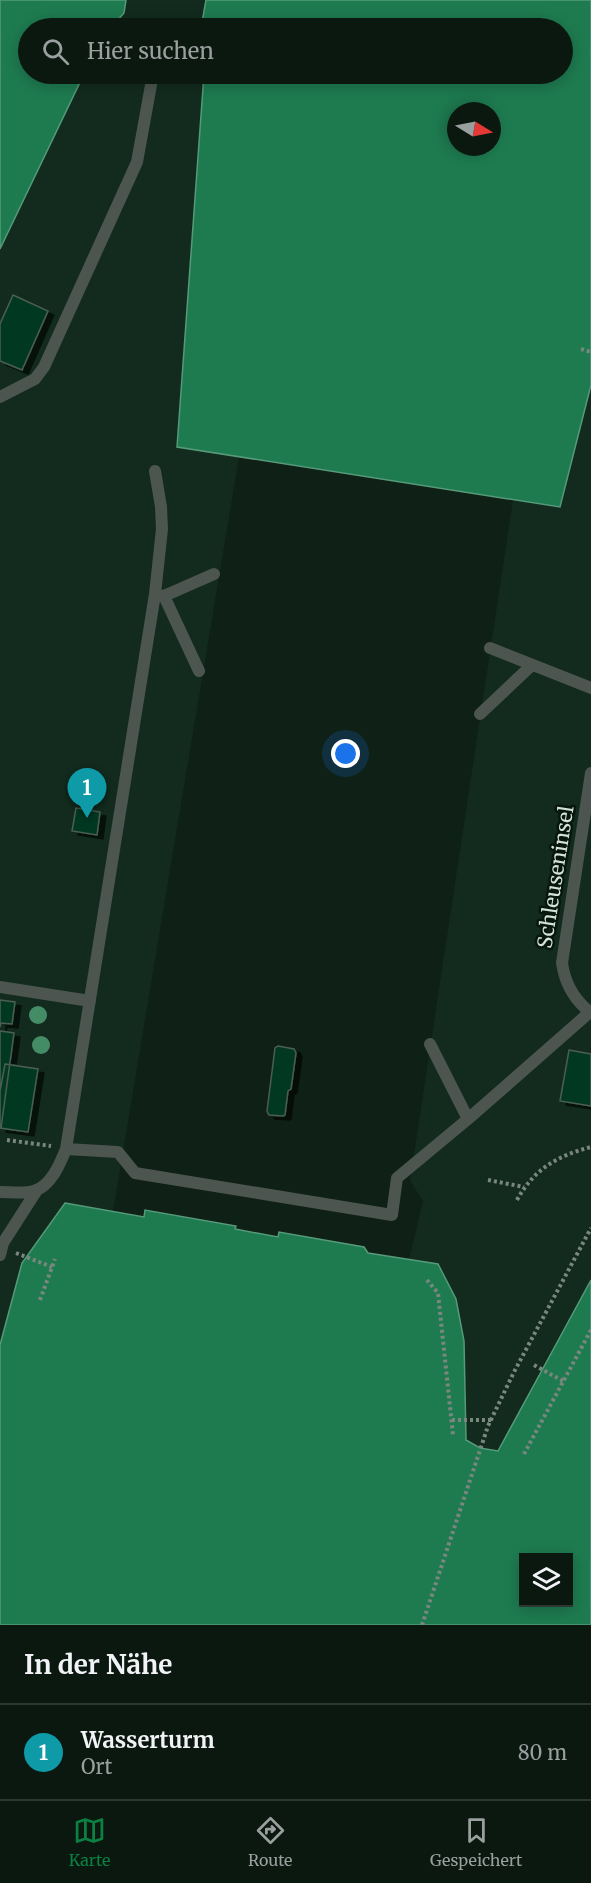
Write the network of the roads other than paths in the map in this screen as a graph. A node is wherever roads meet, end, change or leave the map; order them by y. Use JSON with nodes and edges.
{"nodes":[{"id":1,"x":151,"y":84,"type":"edge"},
{"id":2,"x":0,"y":397,"type":"edge"},
{"id":3,"x":155,"y":471,"type":"dead end"},
{"id":4,"x":214,"y":574,"type":"dead end"},
{"id":5,"x":160,"y":595,"type":"junction"},
{"id":6,"x":490,"y":648,"type":"dead end"},
{"id":7,"x":532,"y":665,"type":"junction"},
{"id":8,"x":199,"y":671,"type":"dead end"},
{"id":9,"x":591,"y":688,"type":"edge"},
{"id":10,"x":480,"y":714,"type":"dead end"},
{"id":11,"x":591,"y":773,"type":"edge"},
{"id":12,"x":0,"y":987,"type":"edge"},
{"id":13,"x":90,"y":1001,"type":"junction"},
{"id":14,"x":591,"y":1012,"type":"edge"},
{"id":15,"x":430,"y":1044,"type":"dead end"},
{"id":16,"x":468,"y":1119,"type":"junction"},
{"id":17,"x":66,"y":1149,"type":"junction"},
{"id":18,"x":37,"y":1190,"type":"junction"},
{"id":19,"x":0,"y":1192,"type":"edge"},
{"id":20,"x":0,"y":1255,"type":"edge"}],
"edges":[{"from":1,"to":2,"type":"lane"},
{"from":3,"to":5,"type":"lane"},
{"from":4,"to":5,"type":"lane"},
{"from":5,"to":8,"type":"lane"},
{"from":5,"to":13,"type":"lane"},
{"from":6,"to":7,"type":"lane"},
{"from":7,"to":9,"type":"lane"},
{"from":7,"to":10,"type":"lane"},
{"from":11,"to":14,"type":"lane","name":"Schleuseninsel"},
{"from":12,"to":13,"type":"lane"},
{"from":13,"to":17,"type":"lane"},
{"from":14,"to":16,"type":"lane"},
{"from":15,"to":16,"type":"lane"},
{"from":16,"to":17,"type":"lane"},
{"from":17,"to":18,"type":"lane"},
{"from":18,"to":19,"type":"lane"},
{"from":18,"to":20,"type":"lane"}]}
